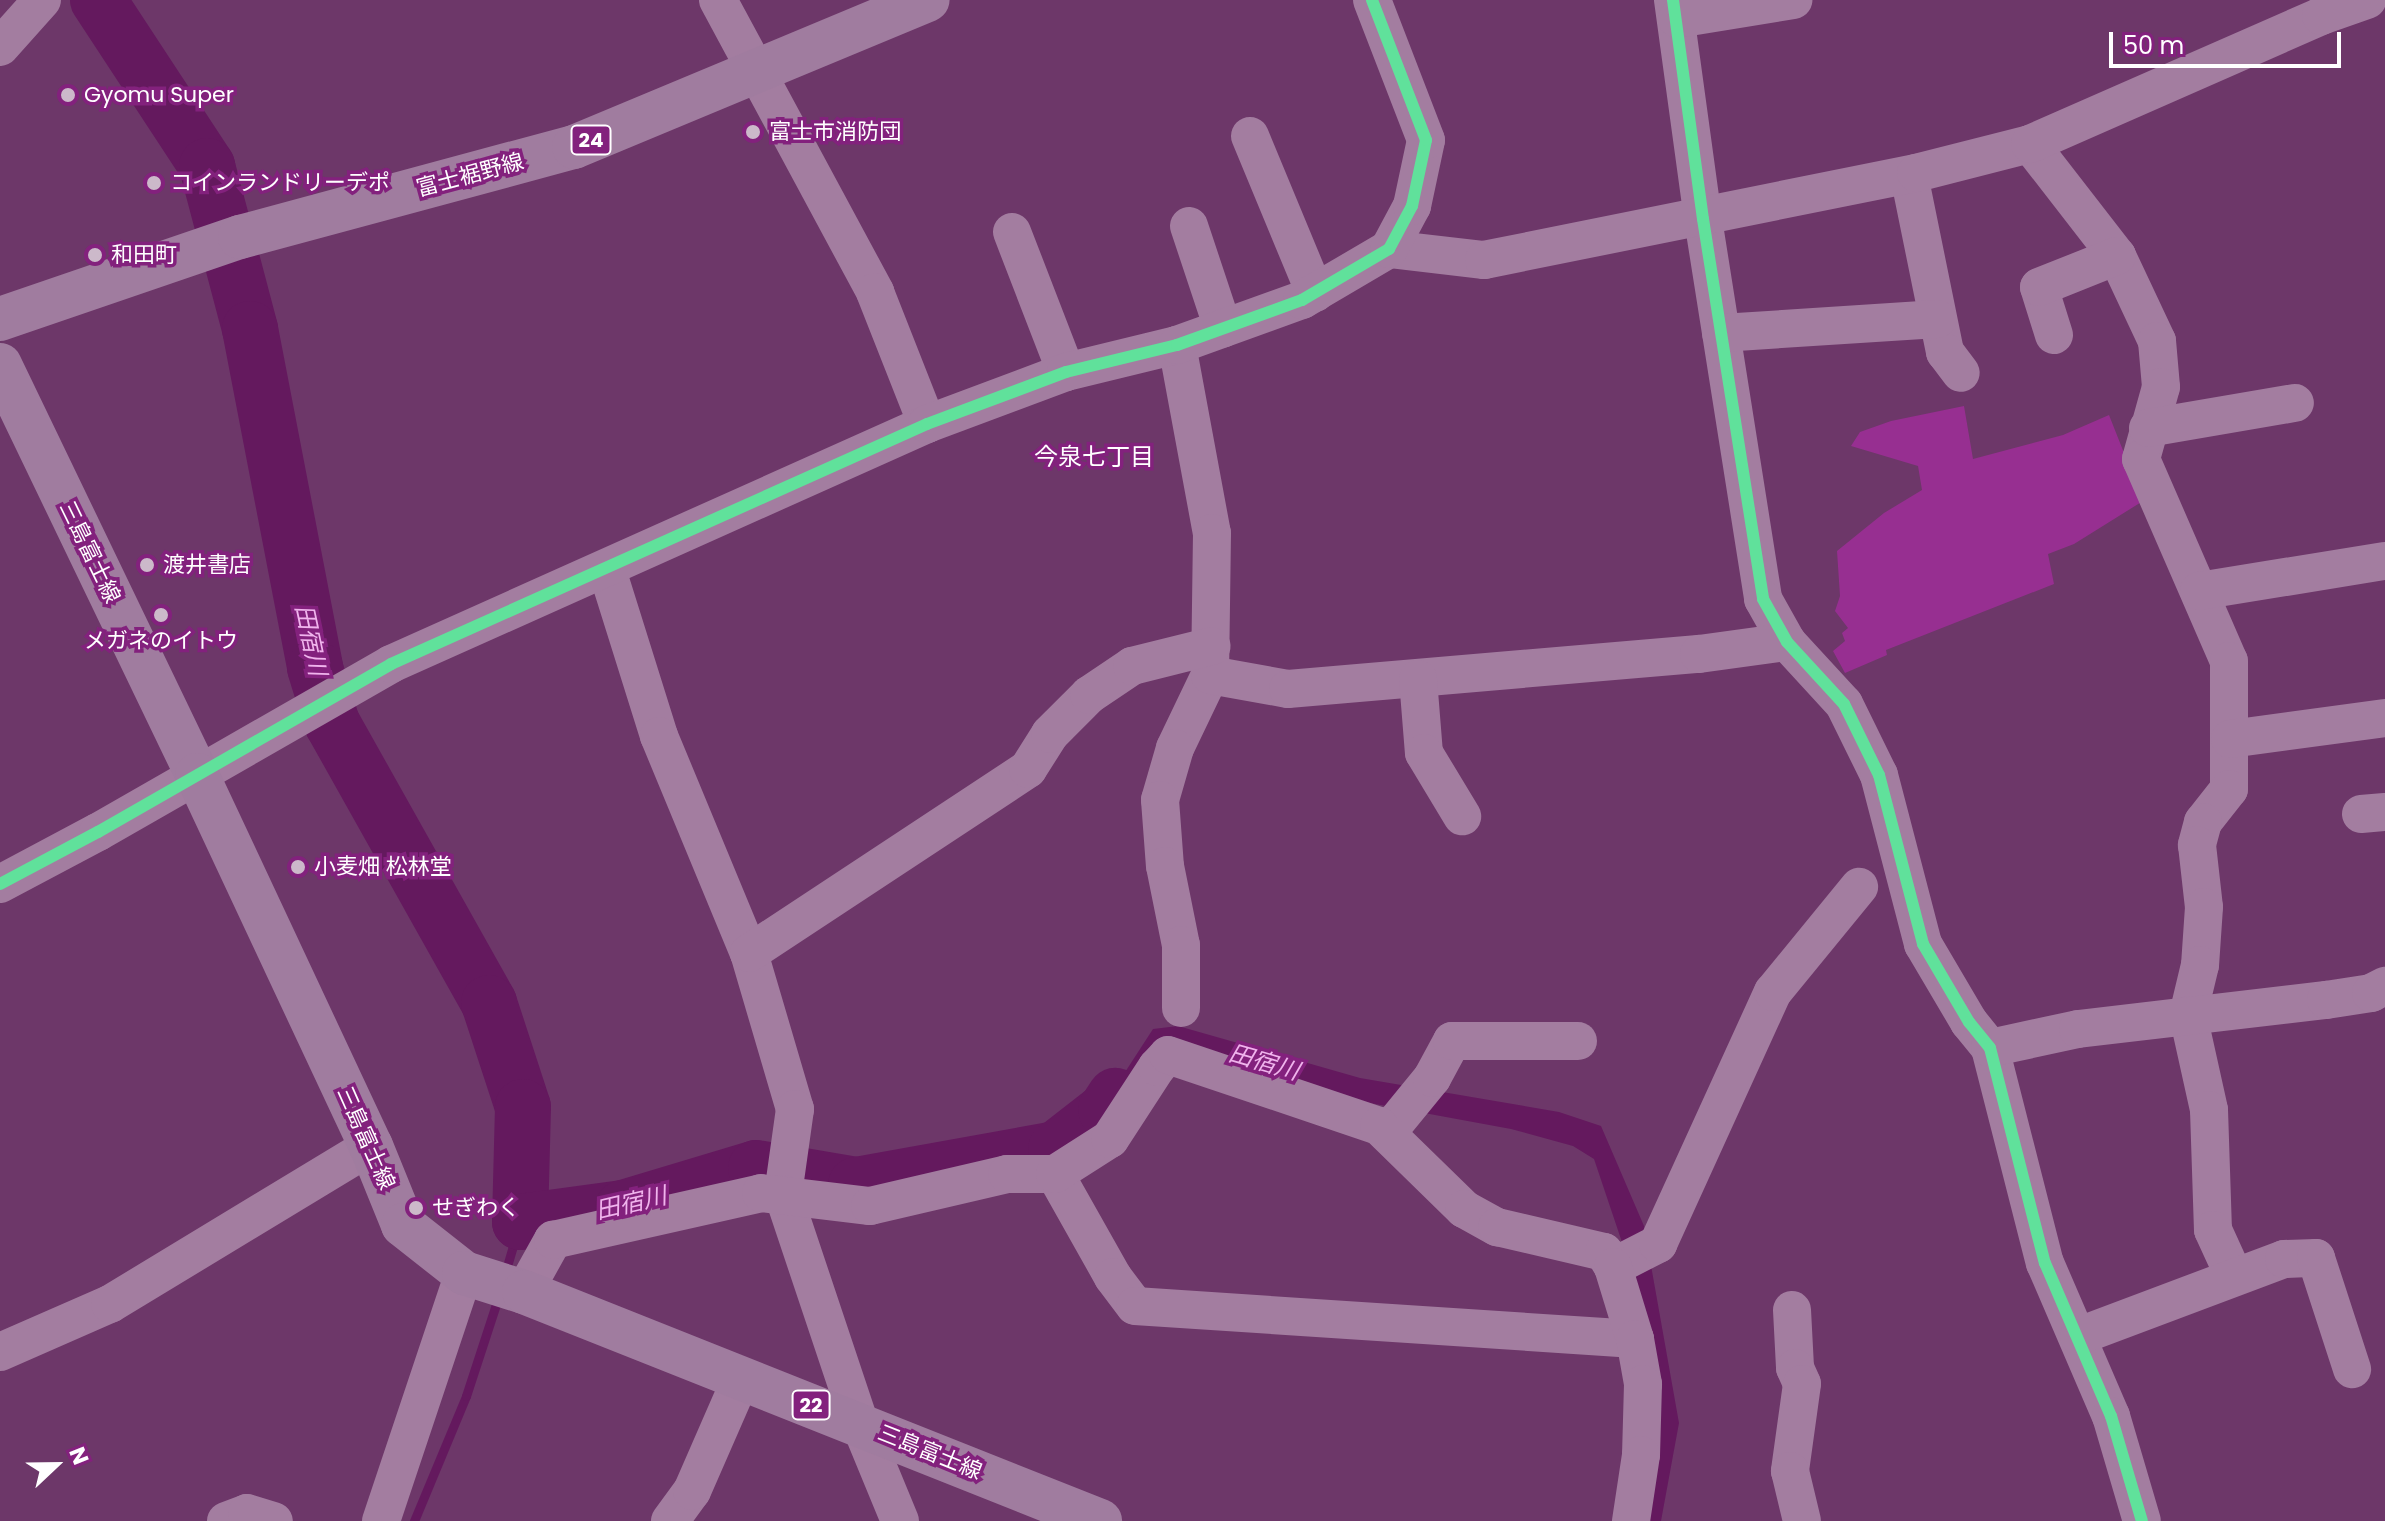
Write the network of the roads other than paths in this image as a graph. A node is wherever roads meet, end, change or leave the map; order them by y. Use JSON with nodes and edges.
{"nodes":[{"id":1,"x":42,"y":0,"type":"edge"},
{"id":2,"x":718,"y":0,"type":"edge"},
{"id":3,"x":928,"y":0,"type":"edge"},
{"id":4,"x":1372,"y":0,"type":"edge"},
{"id":5,"x":1793,"y":0,"type":"edge"},
{"id":6,"x":2367,"y":0,"type":"edge"},
{"id":7,"x":1675,"y":9,"type":"edge"},
{"id":8,"x":0,"y":47,"type":"edge"},
{"id":9,"x":754,"y":72,"type":"junction"},
{"id":10,"x":1250,"y":136,"type":"dead end"},
{"id":11,"x":2030,"y":144,"type":"junction"},
{"id":12,"x":1909,"y":175,"type":"junction"},
{"id":13,"x":1703,"y":219,"type":"junction"},
{"id":14,"x":1189,"y":226,"type":"dead end"},
{"id":15,"x":1012,"y":232,"type":"dead end"},
{"id":16,"x":1389,"y":249,"type":"junction"},
{"id":17,"x":2117,"y":256,"type":"junction"},
{"id":18,"x":1315,"y":293,"type":"junction"},
{"id":19,"x":0,"y":319,"type":"edge"},
{"id":20,"x":1938,"y":319,"type":"junction"},
{"id":21,"x":1223,"y":328,"type":"junction"},
{"id":22,"x":1721,"y":333,"type":"junction"},
{"id":23,"x":2054,"y":335,"type":"dead end"},
{"id":24,"x":1177,"y":345,"type":"junction"},
{"id":25,"x":0,"y":365,"type":"edge"},
{"id":26,"x":1066,"y":372,"type":"junction"},
{"id":27,"x":1961,"y":373,"type":"dead end"},
{"id":28,"x":2295,"y":403,"type":"dead end"},
{"id":29,"x":927,"y":424,"type":"junction"},
{"id":30,"x":2148,"y":428,"type":"junction"},
{"id":31,"x":2385,"y":561,"type":"edge"},
{"id":32,"x":607,"y":570,"type":"junction"},
{"id":33,"x":2199,"y":591,"type":"junction"},
{"id":34,"x":1787,"y":642,"type":"junction"},
{"id":35,"x":1211,"y":660,"type":"junction"},
{"id":36,"x":1418,"y":679,"type":"junction"},
{"id":37,"x":2385,"y":718,"type":"edge"},
{"id":38,"x":2230,"y":739,"type":"junction"},
{"id":39,"x":197,"y":775,"type":"junction"},
{"id":40,"x":1462,"y":816,"type":"dead end"},
{"id":41,"x":0,"y":884,"type":"edge"},
{"id":42,"x":1859,"y":887,"type":"dead end"},
{"id":43,"x":749,"y":953,"type":"junction"},
{"id":44,"x":2385,"y":986,"type":"edge"},
{"id":45,"x":1181,"y":1008,"type":"dead end"},
{"id":46,"x":2188,"y":1015,"type":"junction"},
{"id":47,"x":1578,"y":1041,"type":"dead end"},
{"id":48,"x":1990,"y":1048,"type":"junction"},
{"id":49,"x":1392,"y":1128,"type":"junction"},
{"id":50,"x":371,"y":1146,"type":"junction"},
{"id":51,"x":1055,"y":1174,"type":"junction"},
{"id":52,"x":783,"y":1194,"type":"junction"},
{"id":53,"x":1613,"y":1267,"type":"junction"},
{"id":54,"x":2234,"y":1276,"type":"junction"},
{"id":55,"x":498,"y":1284,"type":"junction"},
{"id":56,"x":1792,"y":1310,"type":"dead end"},
{"id":57,"x":2079,"y":1336,"type":"junction"},
{"id":58,"x":1635,"y":1339,"type":"junction"},
{"id":59,"x":0,"y":1352,"type":"edge"},
{"id":60,"x":2352,"y":1369,"type":"dead end"},
{"id":61,"x":741,"y":1379,"type":"junction"},
{"id":62,"x":860,"y":1424,"type":"junction"},
{"id":63,"x":226,"y":1521,"type":"edge"},
{"id":64,"x":274,"y":1521,"type":"edge"},
{"id":65,"x":381,"y":1521,"type":"edge"},
{"id":66,"x":670,"y":1521,"type":"edge"},
{"id":67,"x":900,"y":1521,"type":"edge"},
{"id":68,"x":1100,"y":1521,"type":"edge"},
{"id":69,"x":1631,"y":1521,"type":"edge"},
{"id":70,"x":1802,"y":1521,"type":"edge"},
{"id":71,"x":2142,"y":1521,"type":"edge"}],
"edges":[{"from":1,"to":8,"type":"street"},
{"from":2,"to":9,"type":"street"},
{"from":3,"to":9,"type":"main road","name":"富士裾野線","number":"24"},
{"from":4,"to":16,"type":"street"},
{"from":5,"to":7,"type":"street"},
{"from":6,"to":11,"type":"street"},
{"from":7,"to":13,"type":"street"},
{"from":9,"to":19,"type":"main road","name":"富士裾野線","number":"24"},
{"from":9,"to":29,"type":"street"},
{"from":10,"to":18,"type":"street"},
{"from":11,"to":12,"type":"street"},
{"from":11,"to":17,"type":"street"},
{"from":12,"to":13,"type":"street"},
{"from":12,"to":20,"type":"street"},
{"from":13,"to":16,"type":"street"},
{"from":13,"to":22,"type":"street"},
{"from":14,"to":21,"type":"street"},
{"from":15,"to":26,"type":"street"},
{"from":16,"to":18,"type":"street"},
{"from":17,"to":23,"type":"street"},
{"from":17,"to":30,"type":"street"},
{"from":18,"to":21,"type":"street"},
{"from":20,"to":22,"type":"street"},
{"from":20,"to":27,"type":"street"},
{"from":21,"to":24,"type":"street"},
{"from":22,"to":34,"type":"street"},
{"from":24,"to":26,"type":"street"},
{"from":24,"to":35,"type":"street"},
{"from":25,"to":39,"type":"main road","name":"三島富士線","number":"22"},
{"from":26,"to":29,"type":"street"},
{"from":28,"to":30,"type":"street"},
{"from":29,"to":32,"type":"street"},
{"from":30,"to":33,"type":"street"},
{"from":31,"to":33,"type":"street"},
{"from":32,"to":39,"type":"street"},
{"from":32,"to":43,"type":"street"},
{"from":33,"to":38,"type":"street"},
{"from":34,"to":36,"type":"street"},
{"from":34,"to":48,"type":"street"},
{"from":35,"to":36,"type":"street"},
{"from":35,"to":43,"type":"street"},
{"from":35,"to":45,"type":"street"},
{"from":36,"to":40,"type":"street"},
{"from":37,"to":38,"type":"street"},
{"from":38,"to":46,"type":"street"},
{"from":39,"to":41,"type":"street"},
{"from":39,"to":50,"type":"main road","name":"三島富士線","number":"22"},
{"from":42,"to":53,"type":"street"},
{"from":43,"to":52,"type":"street"},
{"from":44,"to":46,"type":"street"},
{"from":46,"to":48,"type":"street"},
{"from":46,"to":54,"type":"street"},
{"from":47,"to":49,"type":"street"},
{"from":48,"to":57,"type":"street"},
{"from":49,"to":51,"type":"street"},
{"from":49,"to":53,"type":"street"},
{"from":50,"to":55,"type":"main road","name":"三島富士線","number":"22"},
{"from":50,"to":59,"type":"street"},
{"from":51,"to":52,"type":"street"},
{"from":51,"to":58,"type":"street"},
{"from":52,"to":55,"type":"street"},
{"from":52,"to":62,"type":"street"},
{"from":53,"to":58,"type":"street"},
{"from":54,"to":57,"type":"street"},
{"from":54,"to":60,"type":"street"},
{"from":55,"to":61,"type":"main road","name":"三島富士線","number":"22"},
{"from":55,"to":65,"type":"street"},
{"from":56,"to":70,"type":"street"},
{"from":57,"to":71,"type":"street"},
{"from":58,"to":69,"type":"street"},
{"from":61,"to":62,"type":"main road","name":"三島富士線","number":"22"},
{"from":61,"to":66,"type":"street"},
{"from":62,"to":67,"type":"street"},
{"from":62,"to":68,"type":"main road","name":"三島富士線","number":"22"},
{"from":63,"to":64,"type":"street"}]}
